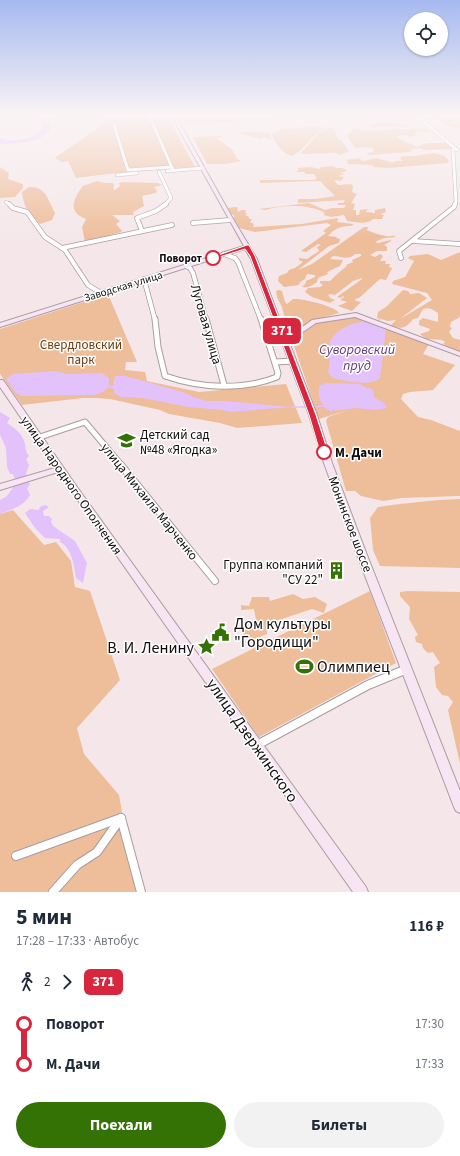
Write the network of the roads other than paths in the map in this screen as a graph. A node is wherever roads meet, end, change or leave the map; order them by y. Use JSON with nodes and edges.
{"nodes":[{"id":1,"x":124,"y":157,"type":"edge"},
{"id":2,"x":168,"y":157,"type":"edge"},
{"id":3,"x":196,"y":157,"type":"edge"},
{"id":4,"x":451,"y":157,"type":"edge"},
{"id":5,"x":202,"y":168,"type":"junction"},
{"id":6,"x":173,"y":169,"type":"junction"},
{"id":7,"x":159,"y":172,"type":"junction"},
{"id":8,"x":117,"y":175,"type":"dead end"},
{"id":9,"x":455,"y":183,"type":"junction"},
{"id":10,"x":460,"y":184,"type":"edge"},
{"id":11,"x":6,"y":202,"type":"dead end"},
{"id":12,"x":230,"y":220,"type":"junction"},
{"id":13,"x":193,"y":223,"type":"dead end"},
{"id":14,"x":172,"y":226,"type":"dead end"},
{"id":15,"x":142,"y":231,"type":"junction"},
{"id":16,"x":413,"y":241,"type":"junction"},
{"id":17,"x":460,"y":244,"type":"edge"},
{"id":18,"x":247,"y":247,"type":"junction"},
{"id":19,"x":62,"y":248,"type":"junction"},
{"id":20,"x":224,"y":254,"type":"junction"},
{"id":21,"x":400,"y":258,"type":"dead end"},
{"id":22,"x":186,"y":266,"type":"junction"},
{"id":23,"x":144,"y":279,"type":"junction"},
{"id":24,"x":101,"y":293,"type":"junction"},
{"id":25,"x":0,"y":325,"type":"edge"},
{"id":26,"x":284,"y":338,"type":"junction"},
{"id":27,"x":460,"y":354,"type":"edge"},
{"id":28,"x":293,"y":361,"type":"junction"},
{"id":29,"x":275,"y":362,"type":"junction"},
{"id":30,"x":0,"y":382,"type":"edge"},
{"id":31,"x":224,"y":385,"type":"junction"},
{"id":32,"x":40,"y":437,"type":"junction"},
{"id":33,"x":60,"y":469,"type":"junction"},
{"id":34,"x":0,"y":487,"type":"edge"},
{"id":35,"x":215,"y":581,"type":"dead end"},
{"id":36,"x":145,"y":587,"type":"joint"},
{"id":37,"x":407,"y":669,"type":"junction"},
{"id":38,"x":257,"y":745,"type":"junction"},
{"id":39,"x":460,"y":807,"type":"edge"},
{"id":40,"x":121,"y":818,"type":"junction"},
{"id":41,"x":16,"y":856,"type":"dead end"},
{"id":42,"x":53,"y":892,"type":"edge"},
{"id":43,"x":141,"y":892,"type":"edge"},
{"id":44,"x":361,"y":892,"type":"edge"}],
"edges":[{"from":1,"to":6,"type":"street"},
{"from":2,"to":6,"type":"street"},
{"from":3,"to":5,"type":"main road","name":"Монинское шоссе"},
{"from":4,"to":9,"type":"street"},
{"from":5,"to":6,"type":"street"},
{"from":5,"to":12,"type":"main road","name":"Монинское шоссе"},
{"from":6,"to":7,"type":"street"},
{"from":7,"to":8,"type":"street"},
{"from":7,"to":15,"type":"street"},
{"from":9,"to":10,"type":"street"},
{"from":9,"to":16,"type":"street"},
{"from":11,"to":19,"type":"street"},
{"from":12,"to":13,"type":"street"},
{"from":12,"to":18,"type":"main road","name":"Монинское шоссе"},
{"from":14,"to":15,"type":"street"},
{"from":15,"to":19,"type":"street"},
{"from":16,"to":17,"type":"street"},
{"from":16,"to":21,"type":"street"},
{"from":18,"to":20,"type":"main road","name":"Заводская улица"},
{"from":18,"to":26,"type":"main road","name":"Монинское шоссе"},
{"from":19,"to":24,"type":"street"},
{"from":20,"to":22,"type":"main road","name":"Заводская улица"},
{"from":20,"to":29,"type":"street"},
{"from":22,"to":23,"type":"main road","name":"Заводская улица"},
{"from":22,"to":31,"type":"street","name":"Луговая улица"},
{"from":23,"to":24,"type":"main road","name":"Заводская улица"},
{"from":23,"to":31,"type":"street"},
{"from":24,"to":25,"type":"main road","name":"Заводская улица"},
{"from":26,"to":27,"type":"main road"},
{"from":26,"to":28,"type":"main road","name":"Монинское шоссе"},
{"from":28,"to":29,"type":"street"},
{"from":28,"to":37,"type":"main road","name":"Монинское шоссе"},
{"from":29,"to":31,"type":"street"},
{"from":30,"to":32,"type":"main road","name":"улица Народного Ополчения"},
{"from":32,"to":33,"type":"main road","name":"улица Народного Ополчения"},
{"from":32,"to":35,"type":"street","name":"улица Михаила Марченко"},
{"from":33,"to":34,"type":"main road"},
{"from":33,"to":36,"type":"main road","name":"улица Народного Ополчения"},
{"from":36,"to":38,"type":"main road","name":"улица Дзержинского"},
{"from":37,"to":38,"type":"street"},
{"from":37,"to":39,"type":"main road","name":"Монинское шоссе"},
{"from":38,"to":44,"type":"main road","name":"улица Дзержинского"},
{"from":40,"to":41,"type":"street"},
{"from":40,"to":42,"type":"street"},
{"from":40,"to":43,"type":"street"}]}
